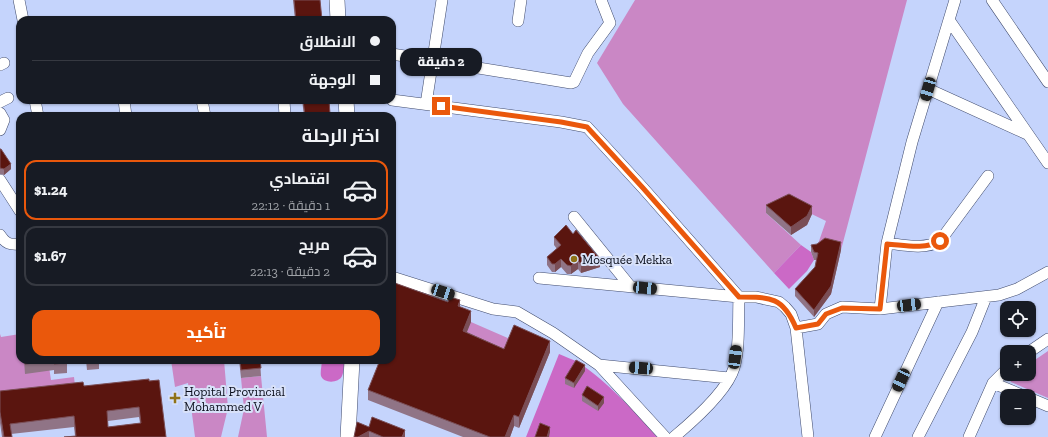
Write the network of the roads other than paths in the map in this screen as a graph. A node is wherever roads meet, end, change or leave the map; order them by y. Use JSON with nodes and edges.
{"nodes":[{"id":1,"x":19,"y":0,"type":"edge"},
{"id":2,"x":337,"y":0,"type":"edge"},
{"id":3,"x":442,"y":0,"type":"edge"},
{"id":4,"x":521,"y":0,"type":"edge"},
{"id":5,"x":601,"y":0,"type":"edge"},
{"id":6,"x":955,"y":0,"type":"edge"},
{"id":7,"x":992,"y":0,"type":"edge"},
{"id":8,"x":21,"y":16,"type":"edge"},
{"id":9,"x":338,"y":16,"type":"edge"},
{"id":10,"x":949,"y":20,"type":"junction"},
{"id":11,"x":518,"y":21,"type":"dead end"},
{"id":12,"x":396,"y":55,"type":"edge"},
{"id":13,"x":434,"y":60,"type":"junction"},
{"id":14,"x":1048,"y":82,"type":"edge"},
{"id":15,"x":928,"y":89,"type":"junction"},
{"id":16,"x":396,"y":100,"type":"edge"},
{"id":17,"x":426,"y":104,"type":"junction"},
{"id":18,"x":0,"y":113,"type":"edge"},
{"id":19,"x":0,"y":130,"type":"edge"},
{"id":20,"x":1028,"y":134,"type":"junction"},
{"id":21,"x":1048,"y":164,"type":"edge"},
{"id":22,"x":988,"y":176,"type":"dead end"},
{"id":23,"x":0,"y":180,"type":"edge"},
{"id":24,"x":16,"y":205,"type":"edge"},
{"id":25,"x":574,"y":217,"type":"dead end"},
{"id":26,"x":0,"y":235,"type":"edge"},
{"id":27,"x":16,"y":244,"type":"edge"},
{"id":28,"x":887,"y":244,"type":"junction"},
{"id":29,"x":1048,"y":272,"type":"edge"},
{"id":30,"x":396,"y":278,"type":"edge"},
{"id":31,"x":539,"y":278,"type":"dead end"},
{"id":32,"x":630,"y":286,"type":"junction"},
{"id":33,"x":739,"y":297,"type":"junction"},
{"id":34,"x":986,"y":297,"type":"junction"},
{"id":35,"x":938,"y":302,"type":"junction"},
{"id":36,"x":880,"y":309,"type":"junction"},
{"id":37,"x":796,"y":328,"type":"junction"},
{"id":38,"x":1048,"y":339,"type":"edge"},
{"id":39,"x":1036,"y":347,"type":"edge"},
{"id":40,"x":352,"y":364,"type":"edge"},
{"id":41,"x":599,"y":365,"type":"junction"},
{"id":42,"x":1000,"y":376,"type":"edge"},
{"id":43,"x":729,"y":378,"type":"junction"},
{"id":44,"x":993,"y":383,"type":"junction"},
{"id":45,"x":1007,"y":389,"type":"edge"},
{"id":46,"x":1036,"y":401,"type":"edge"},
{"id":47,"x":1048,"y":406,"type":"edge"},
{"id":48,"x":348,"y":437,"type":"edge"},
{"id":49,"x":665,"y":437,"type":"edge"},
{"id":50,"x":674,"y":437,"type":"edge"},
{"id":51,"x":808,"y":437,"type":"edge"},
{"id":52,"x":875,"y":437,"type":"edge"},
{"id":53,"x":918,"y":437,"type":"edge"},
{"id":54,"x":969,"y":437,"type":"edge"}],
"edges":[{"from":1,"to":8,"type":"street"},
{"from":2,"to":9,"type":"street"},
{"from":3,"to":13,"type":"street"},
{"from":4,"to":11,"type":"street"},
{"from":5,"to":13,"type":"street"},
{"from":6,"to":10,"type":"street"},
{"from":7,"to":14,"type":"street"},
{"from":10,"to":15,"type":"street"},
{"from":10,"to":20,"type":"street"},
{"from":12,"to":13,"type":"street"},
{"from":13,"to":17,"type":"street"},
{"from":15,"to":20,"type":"street"},
{"from":15,"to":28,"type":"street"},
{"from":16,"to":17,"type":"street"},
{"from":17,"to":33,"type":"street"},
{"from":18,"to":19,"type":"street"},
{"from":20,"to":21,"type":"street"},
{"from":22,"to":28,"type":"street"},
{"from":23,"to":24,"type":"street"},
{"from":25,"to":32,"type":"street"},
{"from":26,"to":27,"type":"street"},
{"from":28,"to":36,"type":"street"},
{"from":29,"to":34,"type":"street"},
{"from":30,"to":41,"type":"street"},
{"from":31,"to":32,"type":"street"},
{"from":32,"to":33,"type":"street"},
{"from":33,"to":37,"type":"street"},
{"from":33,"to":43,"type":"street"},
{"from":34,"to":35,"type":"street"},
{"from":34,"to":53,"type":"street"},
{"from":35,"to":36,"type":"street"},
{"from":35,"to":52,"type":"street"},
{"from":36,"to":37,"type":"street"},
{"from":37,"to":51,"type":"street"},
{"from":38,"to":39,"type":"street"},
{"from":40,"to":48,"type":"street"},
{"from":41,"to":43,"type":"street"},
{"from":41,"to":49,"type":"street"},
{"from":42,"to":44,"type":"street"},
{"from":43,"to":50,"type":"street"},
{"from":44,"to":45,"type":"street"},
{"from":44,"to":54,"type":"street"},
{"from":46,"to":47,"type":"street"}]}
